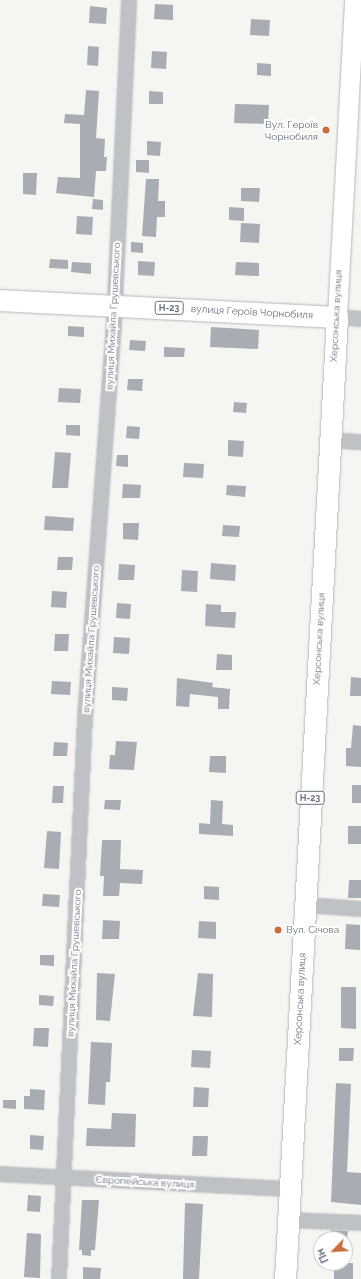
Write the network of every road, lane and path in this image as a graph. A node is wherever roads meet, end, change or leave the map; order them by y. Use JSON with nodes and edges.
{"nodes":[{"id":1,"x":129,"y":0,"type":"edge"},
{"id":2,"x":354,"y":0,"type":"edge"},
{"id":3,"x":0,"y":300,"type":"edge"},
{"id":4,"x":115,"y":305,"type":"junction"},
{"id":5,"x":337,"y":317,"type":"junction"},
{"id":6,"x":361,"y":318,"type":"edge"},
{"id":7,"x":329,"y":440,"type":"junction"},
{"id":8,"x":361,"y":442,"type":"edge"},
{"id":9,"x":305,"y":905,"type":"junction"},
{"id":10,"x":361,"y":909,"type":"edge"},
{"id":11,"x":0,"y":1174,"type":"edge"},
{"id":12,"x":65,"y":1177,"type":"junction"},
{"id":13,"x":290,"y":1189,"type":"junction"},
{"id":14,"x":288,"y":1220,"type":"junction"},
{"id":15,"x":361,"y":1223,"type":"edge"},
{"id":16,"x":59,"y":1279,"type":"edge"},
{"id":17,"x":285,"y":1279,"type":"edge"}],
"edges":[{"from":1,"to":4,"type":"street","name":"вулиця Михайла Грушевського"},
{"from":2,"to":5,"type":"main road","name":"Херсонська вулиця"},
{"from":3,"to":4,"type":"main road","name":"вулиця Героїв Чорнобиля","number":"Н-23"},
{"from":4,"to":5,"type":"main road","name":"вулиця Героїв Чорнобиля","number":"Н-23"},
{"from":4,"to":12,"type":"street","name":"вулиця Михайла Грушевського"},
{"from":5,"to":6,"type":"street","name":"вулиця Героїв Чорнобиля"},
{"from":5,"to":7,"type":"main road","name":"Херсонська вулиця","number":"Н-23"},
{"from":7,"to":8,"type":"street"},
{"from":7,"to":9,"type":"main road","name":"Херсонська вулиця","number":"Н-23"},
{"from":9,"to":10,"type":"street"},
{"from":9,"to":13,"type":"main road","name":"Херсонська вулиця","number":"Н-23"},
{"from":11,"to":12,"type":"street","name":"Європейська вулиця"},
{"from":12,"to":13,"type":"street","name":"Європейська вулиця"},
{"from":12,"to":16,"type":"street","name":"вулиця Михайла Грушевського"},
{"from":13,"to":14,"type":"main road","name":"Херсонська вулиця","number":"Н-23"},
{"from":14,"to":15,"type":"street"},
{"from":14,"to":17,"type":"main road","name":"Херсонська вулиця","number":"Н-23"}]}
